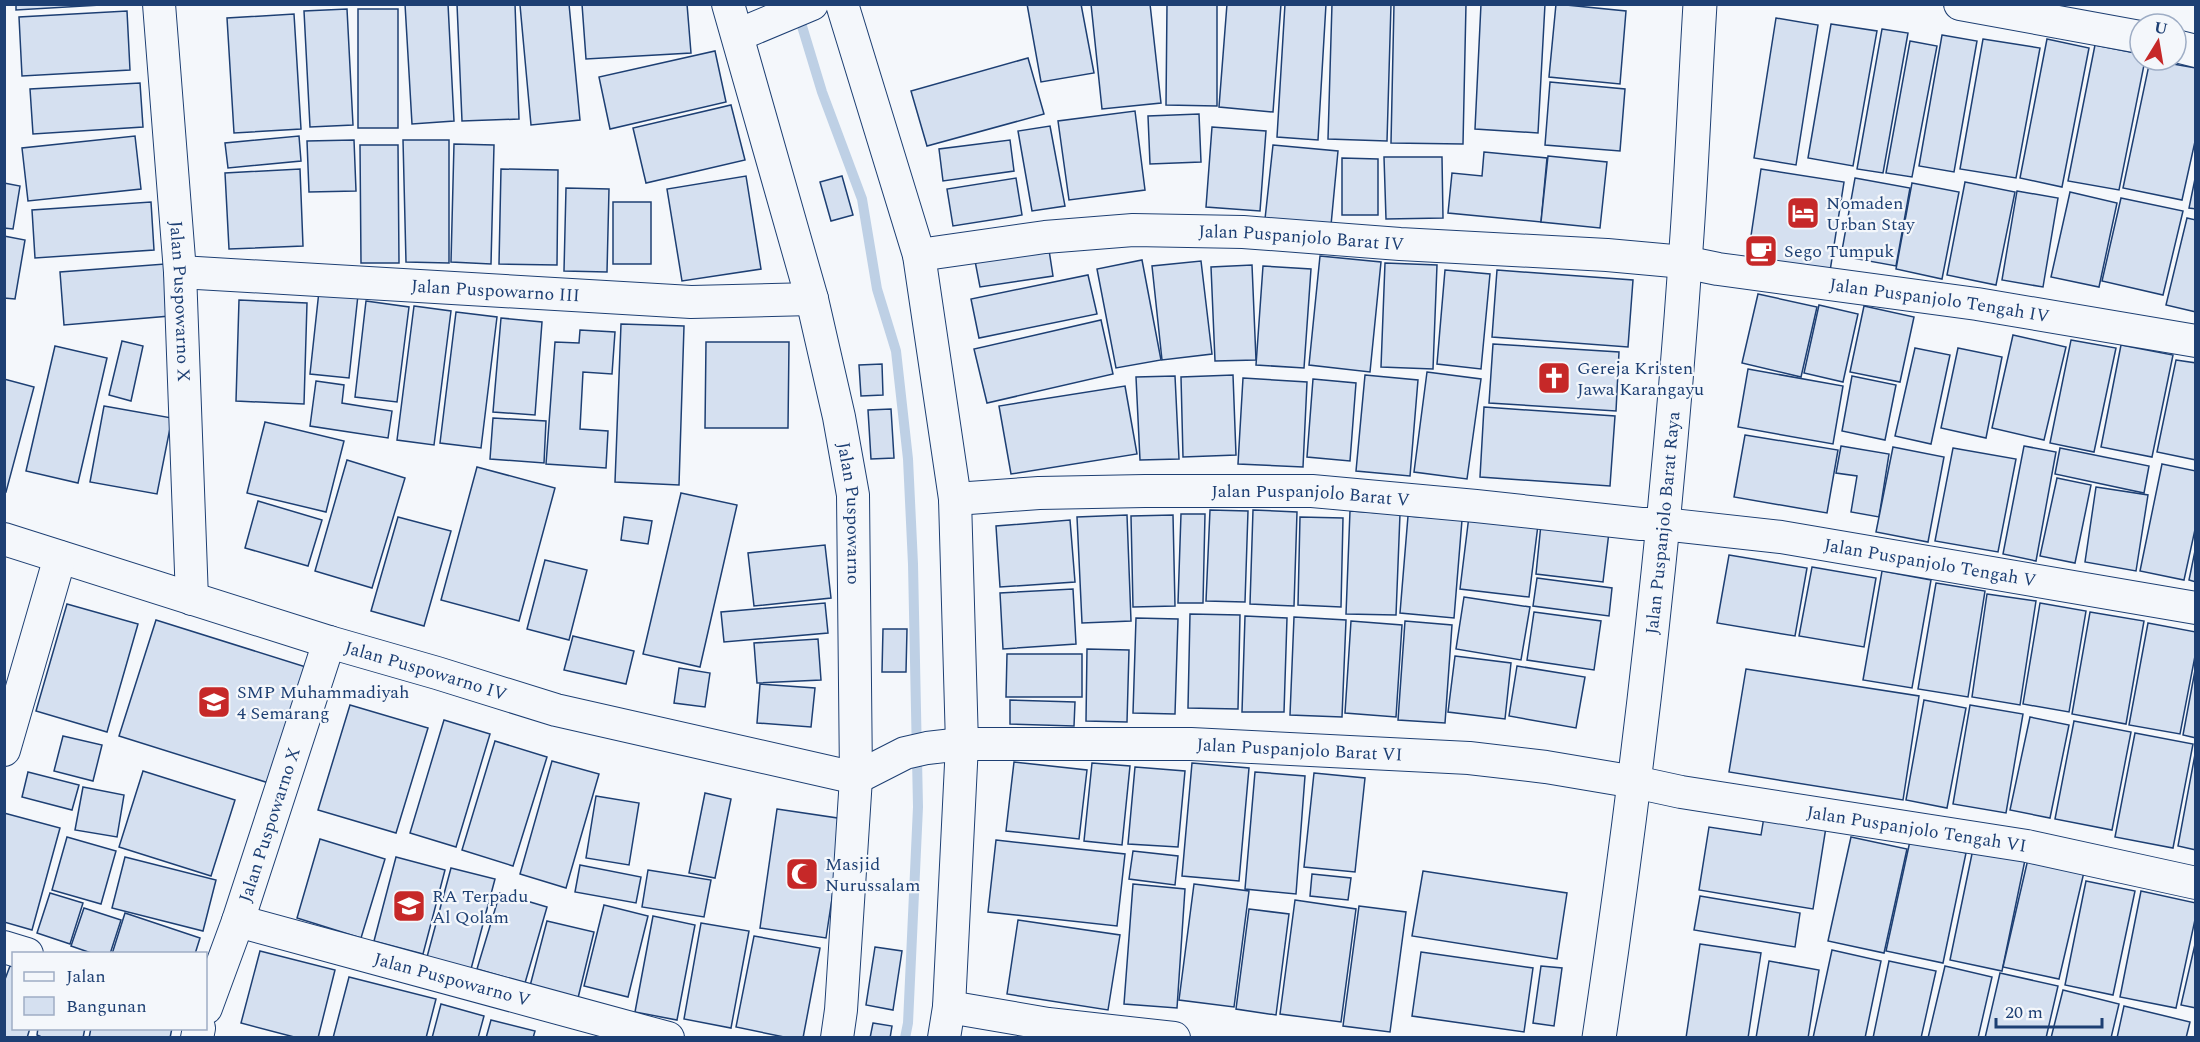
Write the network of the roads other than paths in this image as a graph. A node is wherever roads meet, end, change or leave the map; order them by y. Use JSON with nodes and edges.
{"nodes":[{"id":1,"x":159,"y":4,"type":"edge"},
{"id":2,"x":729,"y":4,"type":"edge"},
{"id":3,"x":842,"y":4,"type":"edge"},
{"id":4,"x":1700,"y":4,"type":"edge"},
{"id":5,"x":1960,"y":4,"type":"edge"},
{"id":6,"x":811,"y":5,"type":"edge"},
{"id":7,"x":738,"y":35,"type":"junction"},
{"id":8,"x":2128,"y":35,"type":"edge"},
{"id":9,"x":920,"y":255,"type":"junction"},
{"id":10,"x":1684,"y":262,"type":"junction"},
{"id":11,"x":180,"y":272,"type":"junction"},
{"id":12,"x":812,"y":299,"type":"junction"},
{"id":13,"x":2196,"y":342,"type":"edge"},
{"id":14,"x":955,"y":499,"type":"junction"},
{"id":15,"x":1663,"y":524,"type":"junction"},
{"id":16,"x":4,"y":539,"type":"edge"},
{"id":17,"x":60,"y":556,"type":"junction"},
{"id":18,"x":192,"y":599,"type":"junction"},
{"id":19,"x":2196,"y":608,"type":"edge"},
{"id":20,"x":329,"y":642,"type":"junction"},
{"id":21,"x":953,"y":745,"type":"junction"},
{"id":22,"x":4,"y":750,"type":"edge"},
{"id":23,"x":856,"y":778,"type":"junction"},
{"id":24,"x":1635,"y":782,"type":"junction"},
{"id":25,"x":2196,"y":883,"type":"edge"},
{"id":26,"x":238,"y":921,"type":"junction"},
{"id":27,"x":4,"y":947,"type":"edge"},
{"id":28,"x":20,"y":952,"type":"edge"},
{"id":29,"x":207,"y":1004,"type":"edge"},
{"id":30,"x":949,"y":1007,"type":"junction"},
{"id":31,"x":668,"y":1038,"type":"edge"},
{"id":32,"x":837,"y":1038,"type":"edge"},
{"id":33,"x":944,"y":1038,"type":"edge"},
{"id":34,"x":1174,"y":1038,"type":"edge"},
{"id":35,"x":1599,"y":1038,"type":"edge"}],
"edges":[{"from":1,"to":11,"type":"street","name":"Jalan Puspowarno X"},
{"from":2,"to":7,"type":"street","name":"Jalan Puspowarno"},
{"from":3,"to":9,"type":"street"},
{"from":4,"to":10,"type":"street","name":"Jalan Puspanjolo Barat Raya"},
{"from":5,"to":8,"type":"street"},
{"from":6,"to":7,"type":"street"},
{"from":7,"to":12,"type":"street","name":"Jalan Puspowarno"},
{"from":9,"to":10,"type":"street","name":"Jalan Puspanjolo Barat IV"},
{"from":9,"to":14,"type":"street"},
{"from":10,"to":13,"type":"street","name":"Jalan Puspanjolo Tengah IV"},
{"from":10,"to":15,"type":"street","name":"Jalan Puspanjolo Barat Raya"},
{"from":11,"to":12,"type":"street","name":"Jalan Puspowarno III"},
{"from":11,"to":18,"type":"street","name":"Jalan Puspowarno X"},
{"from":12,"to":23,"type":"street","name":"Jalan Puspowarno"},
{"from":14,"to":15,"type":"street","name":"Jalan Puspanjolo Barat V"},
{"from":14,"to":21,"type":"street"},
{"from":15,"to":19,"type":"street","name":"Jalan Puspanjolo Tengah V"},
{"from":15,"to":24,"type":"street","name":"Jalan Puspanjolo Barat Raya"},
{"from":16,"to":17,"type":"street","name":"Jalan Puspowarno IV"},
{"from":17,"to":18,"type":"street","name":"Jalan Puspowarno IV"},
{"from":17,"to":22,"type":"street"},
{"from":18,"to":20,"type":"street","name":"Jalan Puspowarno IV"},
{"from":20,"to":23,"type":"street","name":"Jalan Puspowarno IV"},
{"from":20,"to":26,"type":"street","name":"Jalan Puspowarno X"},
{"from":21,"to":23,"type":"street","name":"Jalan Puspanjolo Barat VI"},
{"from":21,"to":24,"type":"street","name":"Jalan Puspanjolo Barat VI"},
{"from":21,"to":30,"type":"street"},
{"from":23,"to":32,"type":"street","name":"Jalan Puspowarno"},
{"from":24,"to":25,"type":"street","name":"Jalan Puspanjolo Tengah VI"},
{"from":24,"to":35,"type":"street","name":"Jalan Puspanjolo Barat Raya"},
{"from":26,"to":29,"type":"street","name":"Jalan Puspowarno X"},
{"from":26,"to":31,"type":"street","name":"Jalan Puspowarno V"},
{"from":27,"to":28,"type":"street"},
{"from":30,"to":33,"type":"street"},
{"from":30,"to":34,"type":"street"}]}
